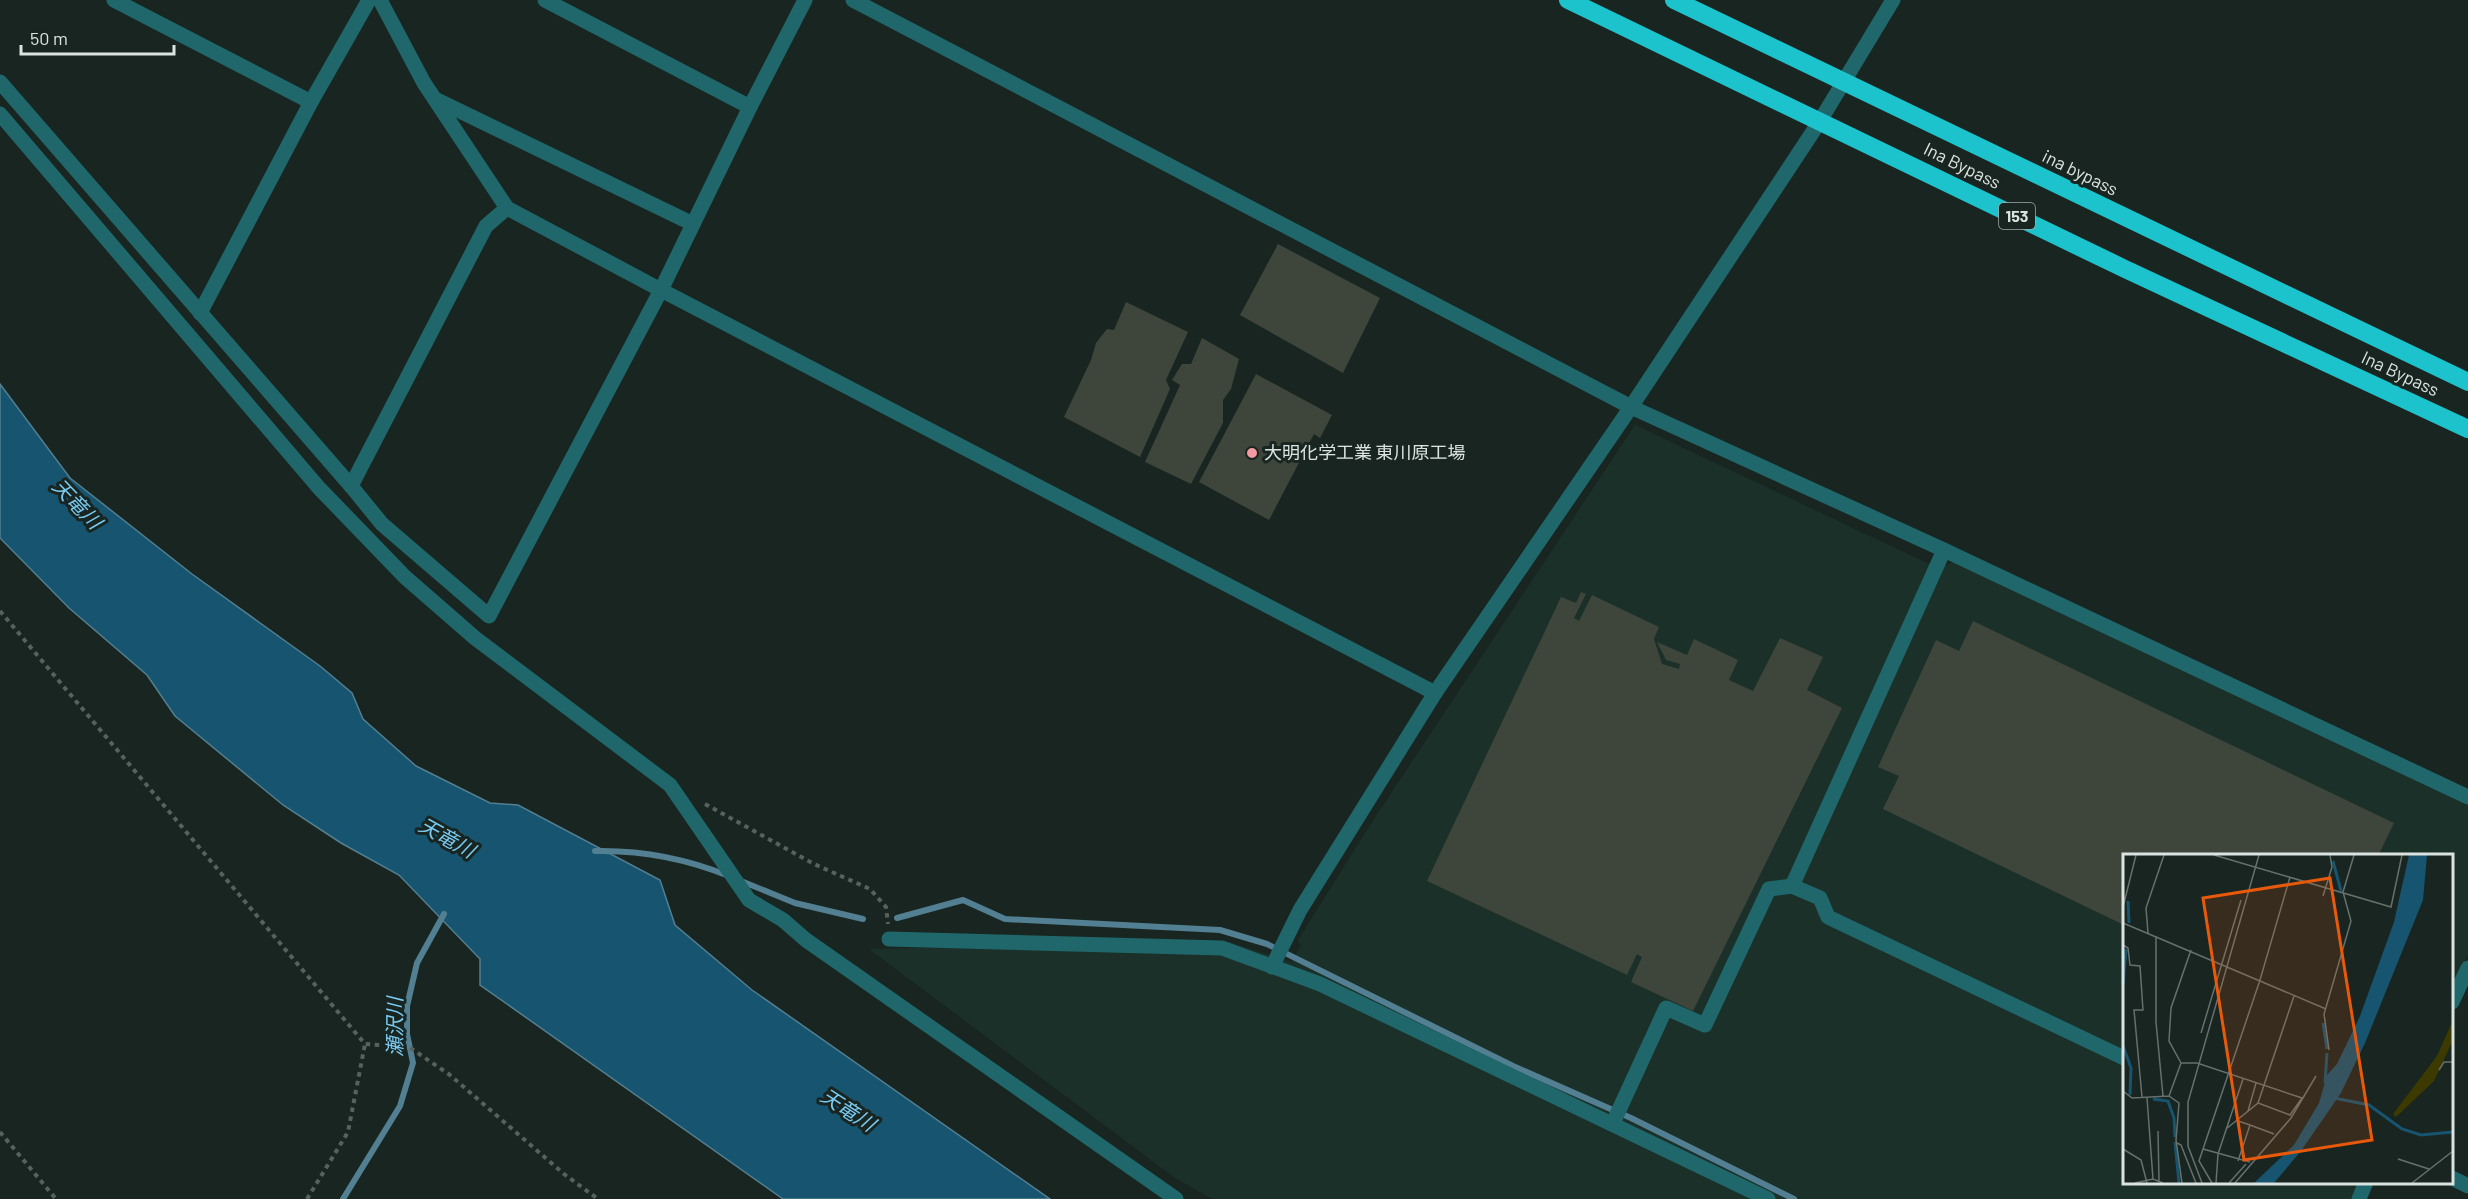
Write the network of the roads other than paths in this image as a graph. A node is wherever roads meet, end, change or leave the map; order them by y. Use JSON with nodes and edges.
{"nodes":[{"id":1,"x":114,"y":0,"type":"edge"},
{"id":2,"x":369,"y":0,"type":"edge"},
{"id":3,"x":380,"y":0,"type":"edge"},
{"id":4,"x":545,"y":0,"type":"edge"},
{"id":5,"x":805,"y":0,"type":"edge"},
{"id":6,"x":853,"y":0,"type":"edge"},
{"id":7,"x":1568,"y":0,"type":"edge"},
{"id":8,"x":1674,"y":0,"type":"edge"},
{"id":9,"x":1893,"y":0,"type":"edge"},
{"id":10,"x":0,"y":82,"type":"edge"},
{"id":11,"x":1845,"y":82,"type":"junction"},
{"id":12,"x":437,"y":100,"type":"junction"},
{"id":13,"x":311,"y":102,"type":"junction"},
{"id":14,"x":750,"y":107,"type":"junction"},
{"id":15,"x":0,"y":114,"type":"edge"},
{"id":16,"x":1820,"y":121,"type":"junction"},
{"id":17,"x":507,"y":208,"type":"junction"},
{"id":18,"x":693,"y":224,"type":"junction"},
{"id":19,"x":661,"y":290,"type":"junction"},
{"id":20,"x":200,"y":313,"type":"junction"},
{"id":21,"x":2468,"y":382,"type":"edge"},
{"id":22,"x":1631,"y":407,"type":"junction"},
{"id":23,"x":2468,"y":429,"type":"edge"},
{"id":24,"x":351,"y":486,"type":"junction"},
{"id":25,"x":1944,"y":550,"type":"junction"},
{"id":26,"x":1435,"y":693,"type":"junction"},
{"id":27,"x":2468,"y":797,"type":"edge"},
{"id":28,"x":1792,"y":886,"type":"junction"},
{"id":29,"x":890,"y":939,"type":"road end"},
{"id":30,"x":1274,"y":965,"type":"junction"},
{"id":31,"x":2468,"y":968,"type":"edge"},
{"id":32,"x":2453,"y":998,"type":"edge"},
{"id":33,"x":2123,"y":1058,"type":"edge"},
{"id":34,"x":1614,"y":1122,"type":"junction"},
{"id":35,"x":2453,"y":1179,"type":"edge"},
{"id":36,"x":2365,"y":1184,"type":"edge"},
{"id":37,"x":2468,"y":1186,"type":"edge"},
{"id":38,"x":1176,"y":1199,"type":"edge"},
{"id":39,"x":1768,"y":1199,"type":"edge"},
{"id":40,"x":2359,"y":1199,"type":"edge"}],
"edges":[{"from":1,"to":13,"type":"street"},
{"from":2,"to":13,"type":"street"},
{"from":3,"to":12,"type":"street"},
{"from":4,"to":14,"type":"street"},
{"from":5,"to":14,"type":"street"},
{"from":6,"to":22,"type":"street"},
{"from":7,"to":16,"type":"highway","name":"Ina Bypass","number":"153"},
{"from":8,"to":11,"type":"highway","name":"ina bypass","number":"153"},
{"from":9,"to":11,"type":"street"},
{"from":10,"to":20,"type":"street"},
{"from":11,"to":16,"type":"street"},
{"from":11,"to":21,"type":"highway","name":"ina bypass","number":"153"},
{"from":12,"to":17,"type":"street"},
{"from":12,"to":18,"type":"street"},
{"from":13,"to":20,"type":"street"},
{"from":14,"to":18,"type":"street"},
{"from":15,"to":38,"type":"street"},
{"from":16,"to":22,"type":"street"},
{"from":16,"to":23,"type":"highway","name":"Ina Bypass","number":"153"},
{"from":17,"to":19,"type":"street"},
{"from":17,"to":24,"type":"street"},
{"from":18,"to":19,"type":"street"},
{"from":19,"to":24,"type":"street"},
{"from":19,"to":26,"type":"street"},
{"from":20,"to":24,"type":"street"},
{"from":22,"to":25,"type":"street"},
{"from":22,"to":26,"type":"street"},
{"from":25,"to":27,"type":"street"},
{"from":25,"to":28,"type":"street"},
{"from":26,"to":30,"type":"street"},
{"from":28,"to":33,"type":"street"},
{"from":28,"to":34,"type":"street"},
{"from":29,"to":30,"type":"street"},
{"from":30,"to":34,"type":"street"},
{"from":31,"to":32,"type":"street"},
{"from":34,"to":39,"type":"street"},
{"from":35,"to":37,"type":"street"},
{"from":36,"to":40,"type":"street"}]}
